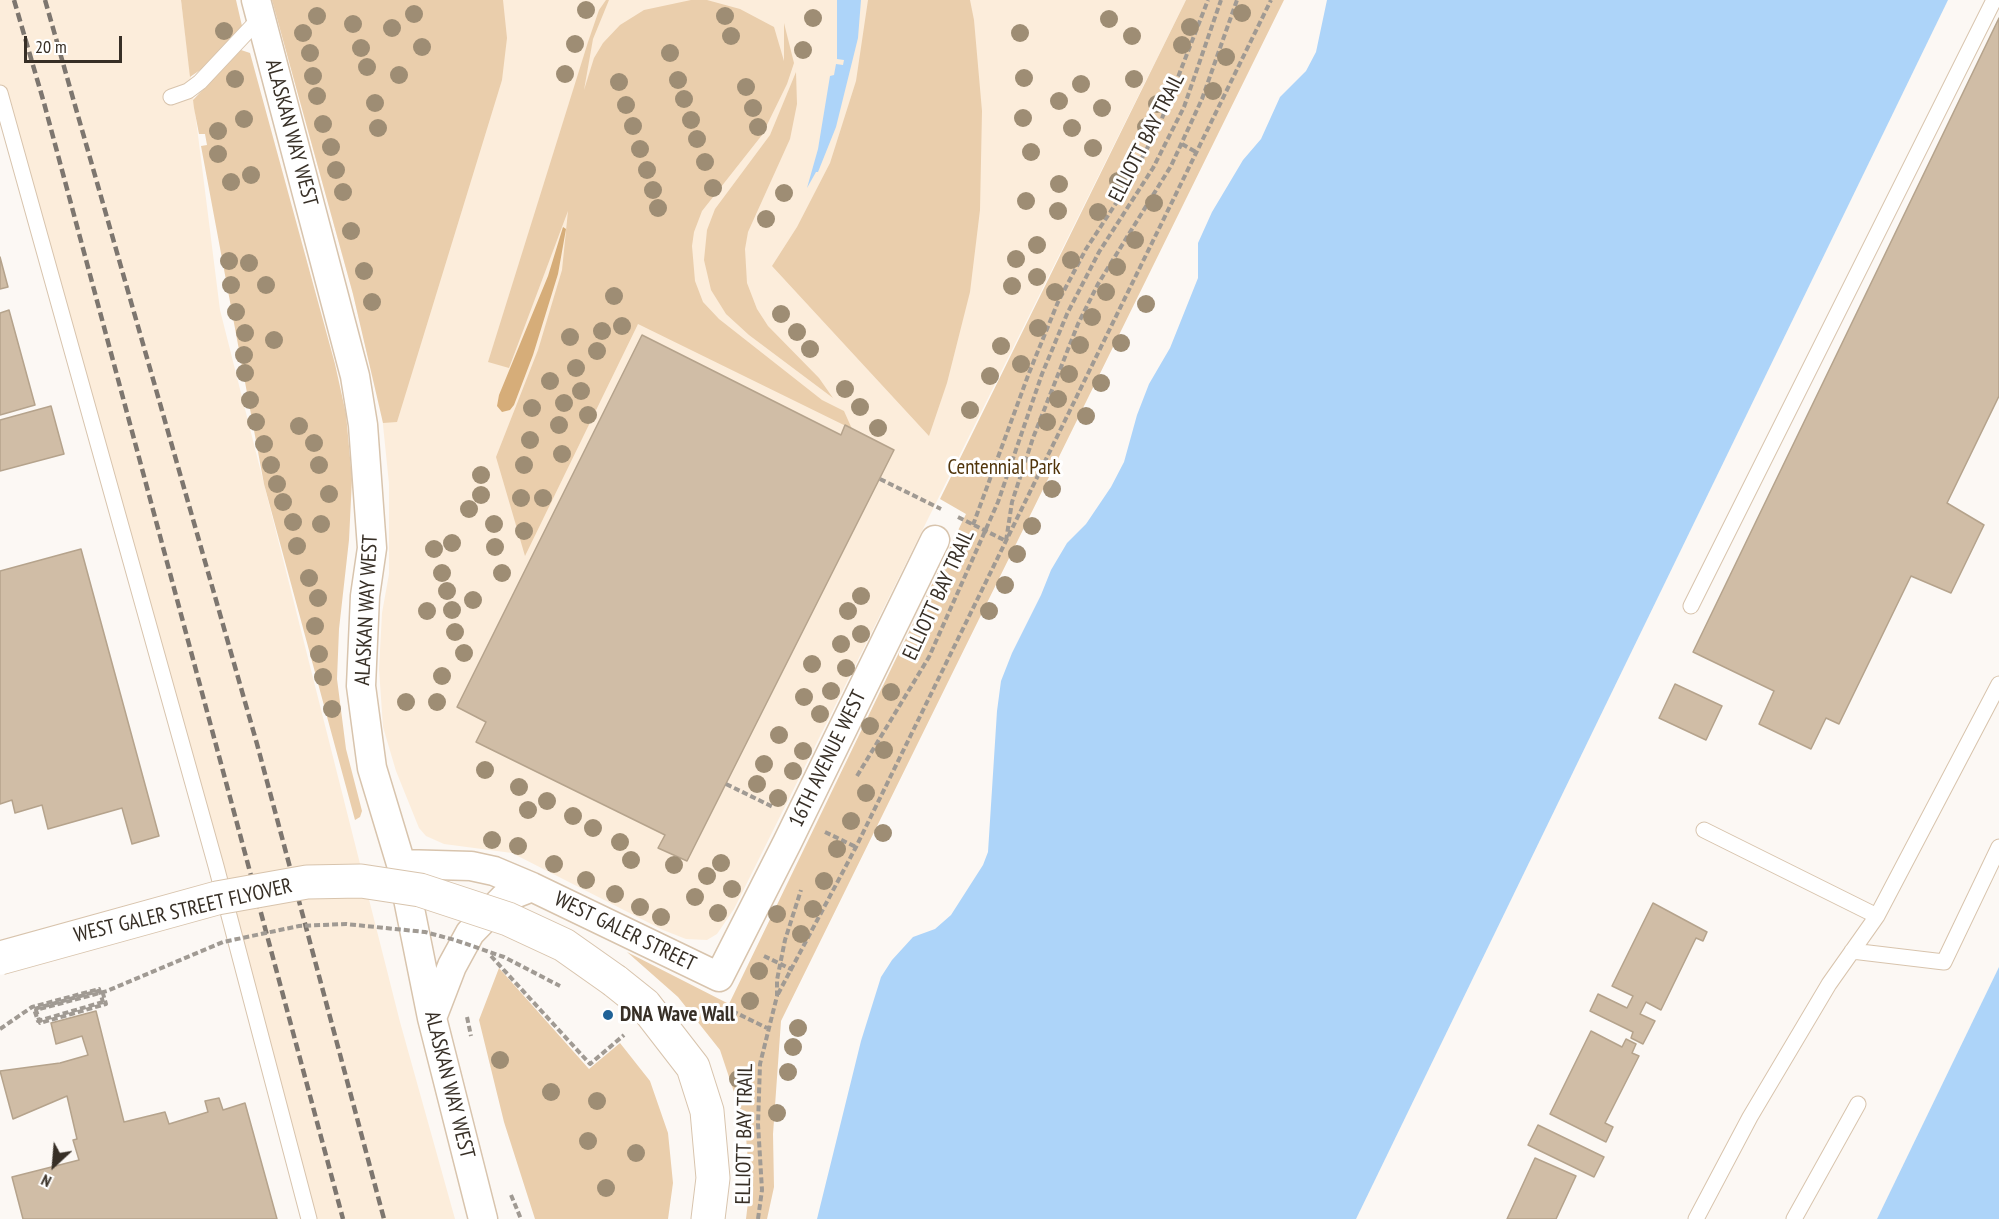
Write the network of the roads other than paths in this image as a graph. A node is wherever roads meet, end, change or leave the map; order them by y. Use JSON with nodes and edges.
{"nodes":[{"id":1,"x":1994,"y":0,"type":"edge"},
{"id":2,"x":258,"y":9,"type":"edge"},
{"id":3,"x":0,"y":93,"type":"edge"},
{"id":4,"x":171,"y":97,"type":"dead end"},
{"id":5,"x":935,"y":540,"type":"dead end"},
{"id":6,"x":1691,"y":606,"type":"dead end"},
{"id":7,"x":1999,"y":684,"type":"edge"},
{"id":8,"x":1704,"y":830,"type":"dead end"},
{"id":9,"x":1999,"y":847,"type":"edge"},
{"id":10,"x":401,"y":864,"type":"junction"},
{"id":11,"x":532,"y":887,"type":"junction"},
{"id":12,"x":1877,"y":916,"type":"junction"},
{"id":13,"x":1852,"y":951,"type":"junction"},
{"id":14,"x":0,"y":958,"type":"edge"},
{"id":15,"x":717,"y":990,"type":"joint"},
{"id":16,"x":432,"y":1017,"type":"junction"},
{"id":17,"x":1857,"y":1104,"type":"dead end"},
{"id":18,"x":309,"y":1219,"type":"edge"},
{"id":19,"x":483,"y":1219,"type":"edge"},
{"id":20,"x":708,"y":1219,"type":"edge"},
{"id":21,"x":1696,"y":1219,"type":"edge"},
{"id":22,"x":1794,"y":1219,"type":"edge"}],
"edges":[{"from":1,"to":6,"type":"lane"},
{"from":2,"to":4,"type":"lane"},
{"from":2,"to":10,"type":"street","name":"ALASKAN WAY WEST"},
{"from":3,"to":18,"type":"lane"},
{"from":5,"to":15,"type":"street","name":"16TH AVENUE WEST"},
{"from":7,"to":12,"type":"lane"},
{"from":8,"to":12,"type":"lane"},
{"from":9,"to":13,"type":"lane"},
{"from":10,"to":11,"type":"street","name":"WEST GALER STREET"},
{"from":10,"to":16,"type":"street","name":"ALASKAN WAY WEST"},
{"from":11,"to":15,"type":"street","name":"WEST GALER STREET"},
{"from":11,"to":16,"type":"street","name":"WEST GALER STREET"},
{"from":12,"to":13,"type":"lane"},
{"from":13,"to":21,"type":"lane"},
{"from":14,"to":20,"type":"street","name":"WEST GALER STREET FLYOVER","bridge":true},
{"from":16,"to":19,"type":"street","name":"ALASKAN WAY WEST"},
{"from":17,"to":22,"type":"lane"}]}
